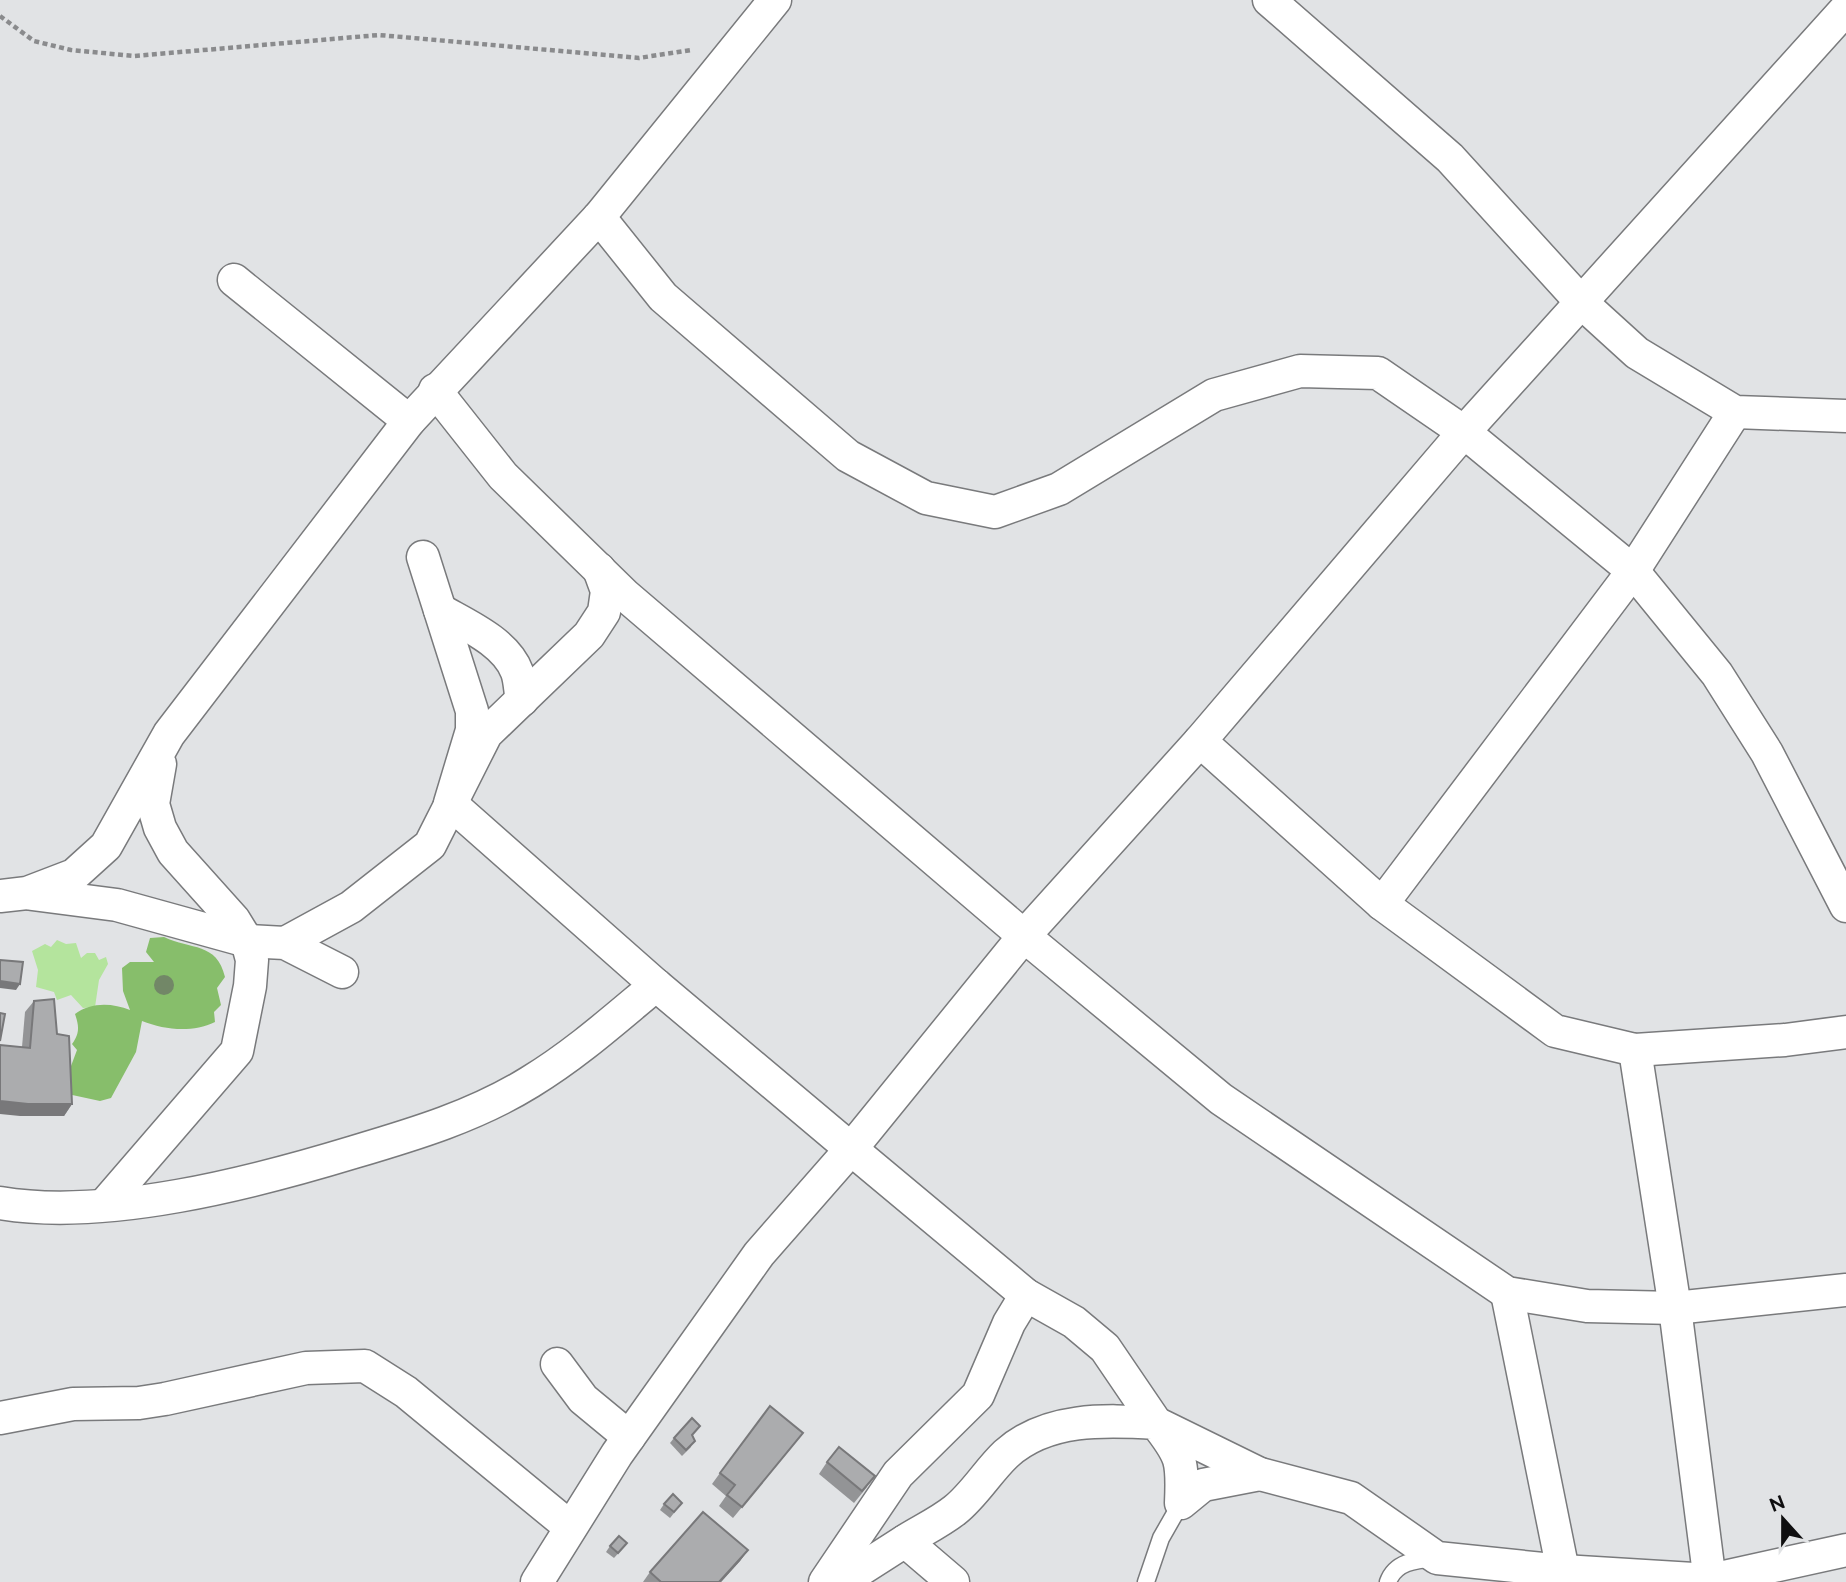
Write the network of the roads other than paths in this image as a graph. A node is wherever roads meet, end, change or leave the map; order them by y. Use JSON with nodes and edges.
{"nodes":[{"id":1,"x":775,"y":0,"type":"edge"},
{"id":2,"x":1269,"y":0,"type":"edge"},
{"id":3,"x":1846,"y":9,"type":"edge"},
{"id":4,"x":599,"y":217,"type":"junction"},
{"id":5,"x":234,"y":280,"type":"dead end"},
{"id":6,"x":1582,"y":303,"type":"junction"},
{"id":7,"x":435,"y":390,"type":"junction"},
{"id":8,"x":1735,"y":412,"type":"junction"},
{"id":9,"x":1846,"y":416,"type":"edge"},
{"id":10,"x":409,"y":421,"type":"junction"},
{"id":11,"x":1464,"y":432,"type":"junction"},
{"id":12,"x":423,"y":557,"type":"dead end"},
{"id":13,"x":598,"y":569,"type":"junction"},
{"id":14,"x":1633,"y":572,"type":"junction"},
{"id":15,"x":440,"y":610,"type":"junction"},
{"id":16,"x":576,"y":648,"type":"junction"},
{"id":17,"x":510,"y":660,"type":"junction"},
{"id":18,"x":522,"y":700,"type":"junction"},
{"id":19,"x":169,"y":734,"type":"junction"},
{"id":20,"x":1200,"y":741,"type":"junction"},
{"id":21,"x":450,"y":803,"type":"junction"},
{"id":22,"x":14,"y":895,"type":"edge"},
{"id":23,"x":1382,"y":904,"type":"junction"},
{"id":24,"x":1846,"y":906,"type":"edge"},
{"id":25,"x":1024,"y":936,"type":"junction"},
{"id":26,"x":247,"y":941,"type":"junction"},
{"id":27,"x":285,"y":943,"type":"junction"},
{"id":28,"x":342,"y":972,"type":"dead end"},
{"id":29,"x":656,"y":985,"type":"junction"},
{"id":30,"x":1846,"y":1032,"type":"edge"},
{"id":31,"x":1636,"y":1050,"type":"junction"},
{"id":32,"x":851,"y":1149,"type":"junction"},
{"id":33,"x":0,"y":1203,"type":"edge"},
{"id":34,"x":106,"y":1204,"type":"junction"},
{"id":35,"x":1846,"y":1290,"type":"edge"},
{"id":36,"x":1507,"y":1293,"type":"junction"},
{"id":37,"x":1026,"y":1295,"type":"junction"},
{"id":38,"x":1675,"y":1308,"type":"junction"},
{"id":39,"x":557,"y":1364,"type":"dead end"},
{"id":40,"x":0,"y":1418,"type":"edge"},
{"id":41,"x":1156,"y":1423,"type":"junction"},
{"id":42,"x":629,"y":1437,"type":"junction"},
{"id":43,"x":1260,"y":1474,"type":"junction"},
{"id":44,"x":1181,"y":1503,"type":"junction"},
{"id":45,"x":570,"y":1527,"type":"junction"},
{"id":46,"x":905,"y":1541,"type":"junction"},
{"id":47,"x":1846,"y":1550,"type":"edge"},
{"id":48,"x":1437,"y":1558,"type":"junction"},
{"id":49,"x":1563,"y":1571,"type":"junction"},
{"id":50,"x":1710,"y":1581,"type":"edge"},
{"id":51,"x":537,"y":1582,"type":"edge"},
{"id":52,"x":825,"y":1582,"type":"edge"},
{"id":53,"x":841,"y":1582,"type":"edge"},
{"id":54,"x":953,"y":1582,"type":"edge"},
{"id":55,"x":1146,"y":1582,"type":"edge"},
{"id":56,"x":1388,"y":1582,"type":"edge"}],
"edges":[{"from":1,"to":4,"type":"street"},
{"from":2,"to":6,"type":"street"},
{"from":3,"to":6,"type":"street"},
{"from":4,"to":7,"type":"street"},
{"from":4,"to":11,"type":"street"},
{"from":5,"to":10,"type":"street"},
{"from":6,"to":8,"type":"street"},
{"from":6,"to":11,"type":"street"},
{"from":7,"to":10,"type":"street"},
{"from":7,"to":13,"type":"street"},
{"from":8,"to":9,"type":"street"},
{"from":8,"to":14,"type":"street"},
{"from":10,"to":19,"type":"street"},
{"from":11,"to":14,"type":"street"},
{"from":11,"to":20,"type":"street"},
{"from":12,"to":15,"type":"street"},
{"from":13,"to":16,"type":"street"},
{"from":13,"to":25,"type":"street"},
{"from":14,"to":23,"type":"street"},
{"from":14,"to":24,"type":"street"},
{"from":15,"to":17,"type":"street"},
{"from":15,"to":21,"type":"street"},
{"from":16,"to":17,"type":"street"},
{"from":16,"to":18,"type":"street"},
{"from":17,"to":18,"type":"street"},
{"from":18,"to":21,"type":"street"},
{"from":19,"to":22,"type":"street"},
{"from":19,"to":26,"type":"street"},
{"from":20,"to":23,"type":"street"},
{"from":20,"to":25,"type":"street"},
{"from":21,"to":27,"type":"street"},
{"from":21,"to":29,"type":"street"},
{"from":22,"to":26,"type":"street"},
{"from":23,"to":31,"type":"street"},
{"from":25,"to":32,"type":"street"},
{"from":25,"to":36,"type":"street"},
{"from":26,"to":27,"type":"street"},
{"from":26,"to":34,"type":"street"},
{"from":27,"to":28,"type":"street"},
{"from":29,"to":32,"type":"street"},
{"from":29,"to":34,"type":"street"},
{"from":30,"to":31,"type":"street"},
{"from":31,"to":38,"type":"street"},
{"from":32,"to":37,"type":"street"},
{"from":32,"to":42,"type":"street"},
{"from":33,"to":34,"type":"street"},
{"from":35,"to":38,"type":"street"},
{"from":36,"to":38,"type":"street"},
{"from":36,"to":49,"type":"street"},
{"from":37,"to":41,"type":"street"},
{"from":37,"to":52,"type":"street"},
{"from":38,"to":50,"type":"street"},
{"from":39,"to":42,"type":"street"},
{"from":40,"to":45,"type":"street"},
{"from":41,"to":43,"type":"street"},
{"from":41,"to":44,"type":"street"},
{"from":41,"to":46,"type":"street"},
{"from":42,"to":45,"type":"street"},
{"from":43,"to":44,"type":"street"},
{"from":43,"to":48,"type":"street"},
{"from":44,"to":55,"type":"lane"},
{"from":45,"to":51,"type":"street"},
{"from":46,"to":53,"type":"street"},
{"from":46,"to":54,"type":"street"},
{"from":47,"to":50,"type":"street"},
{"from":48,"to":49,"type":"street"},
{"from":48,"to":56,"type":"lane"},
{"from":49,"to":50,"type":"street"}]}
